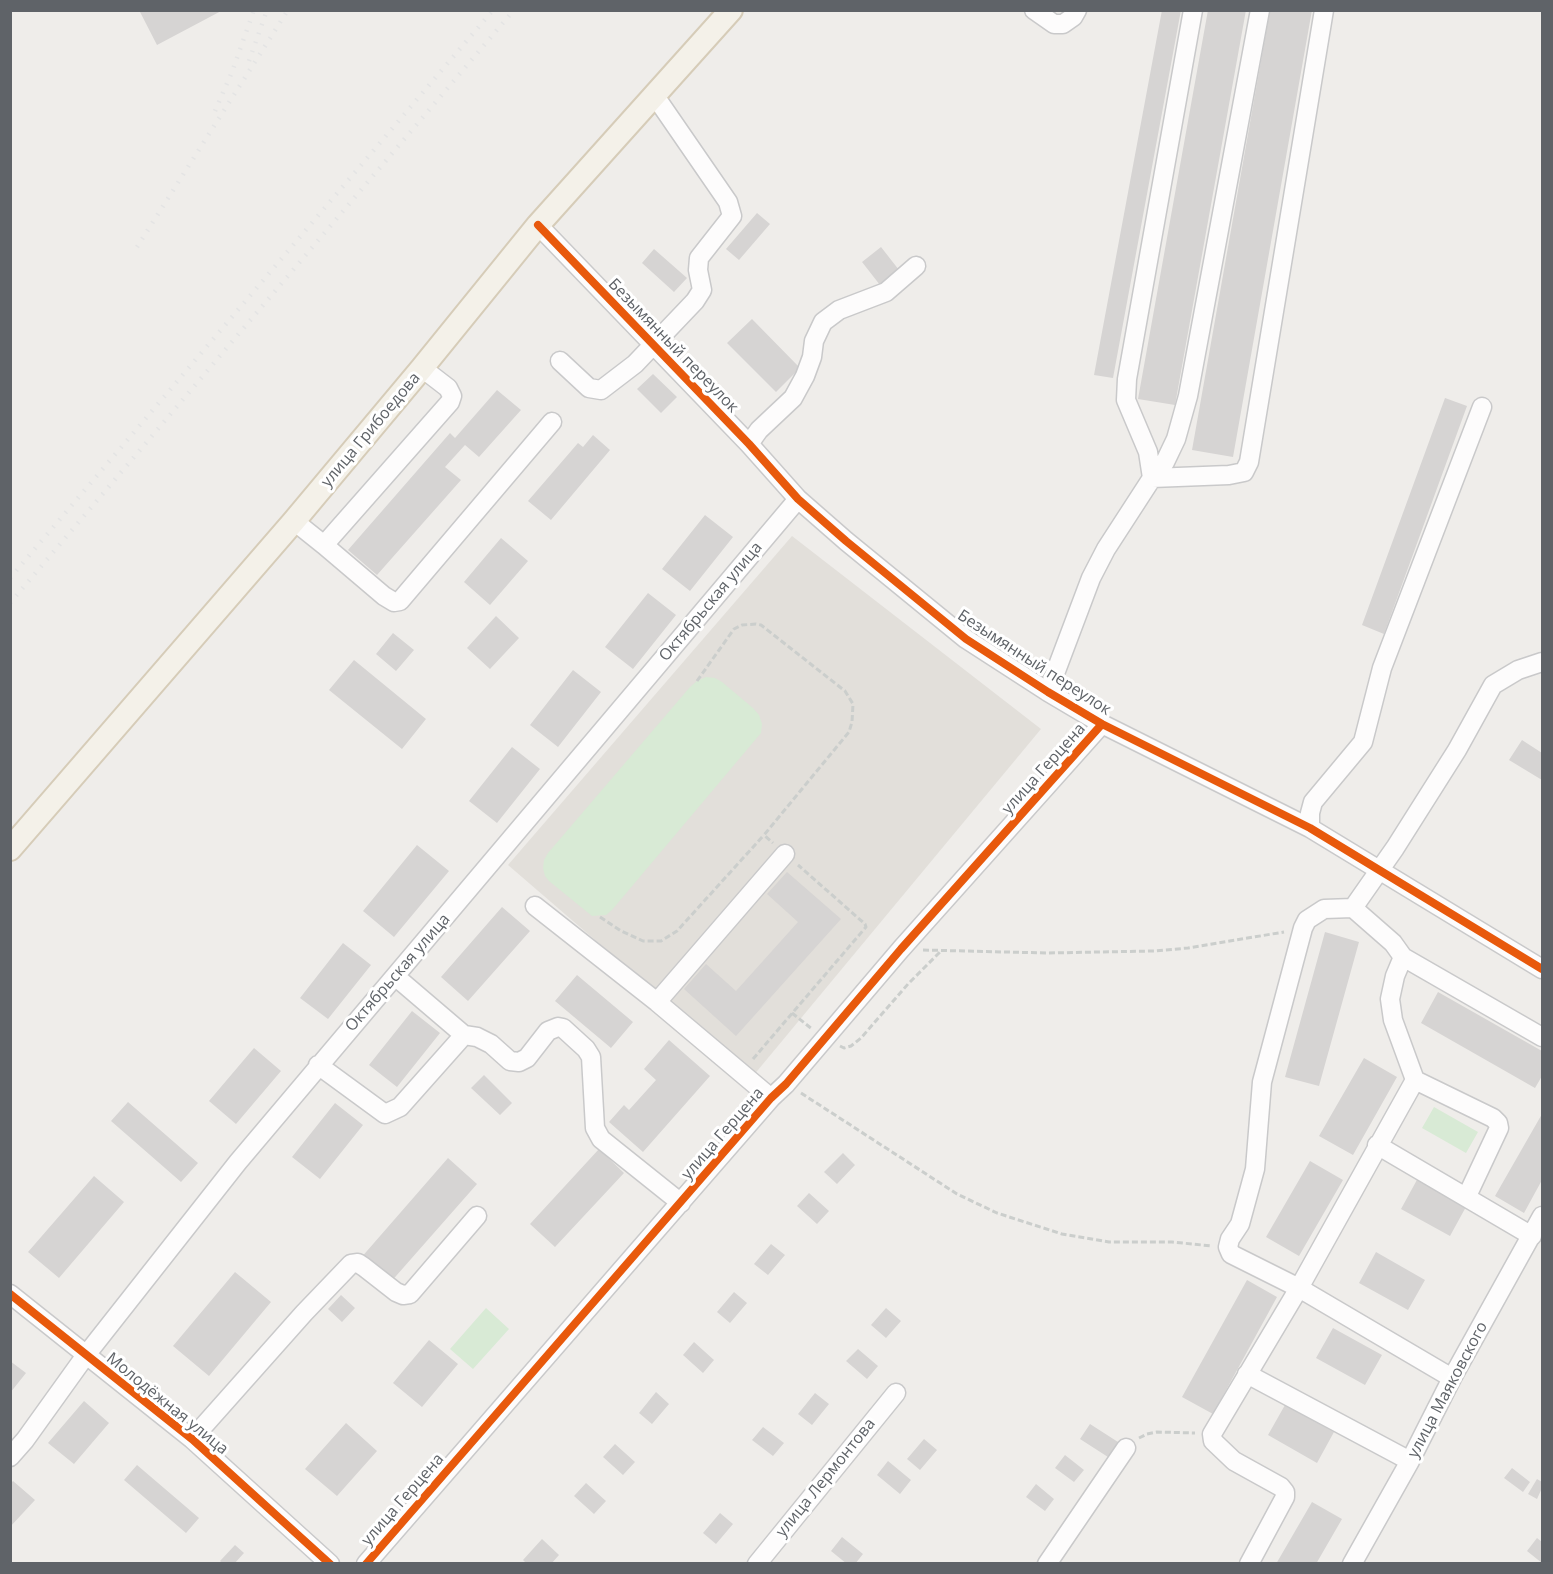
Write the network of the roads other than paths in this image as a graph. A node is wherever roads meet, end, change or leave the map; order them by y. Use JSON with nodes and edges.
{"nodes":[{"id":1,"x":730,"y":10,"type":"edge"},
{"id":2,"x":1034,"y":10,"type":"edge"},
{"id":3,"x":1077,"y":10,"type":"edge"},
{"id":4,"x":1193,"y":10,"type":"edge"},
{"id":5,"x":1260,"y":10,"type":"edge"},
{"id":6,"x":1324,"y":10,"type":"edge"},
{"id":7,"x":655,"y":96,"type":"junction"},
{"id":8,"x":538,"y":225,"type":"junction"},
{"id":9,"x":916,"y":266,"type":"dead end"},
{"id":10,"x":653,"y":346,"type":"junction"},
{"id":11,"x":560,"y":361,"type":"dead end"},
{"id":12,"x":423,"y":368,"type":"junction"},
{"id":13,"x":1482,"y":407,"type":"dead end"},
{"id":14,"x":552,"y":422,"type":"dead end"},
{"id":15,"x":749,"y":444,"type":"junction"},
{"id":16,"x":1152,"y":478,"type":"junction"},
{"id":17,"x":798,"y":499,"type":"junction"},
{"id":18,"x":294,"y":521,"type":"junction"},
{"id":19,"x":324,"y":545,"type":"junction"},
{"id":20,"x":1542,"y":662,"type":"edge"},
{"id":21,"x":1048,"y":692,"type":"junction"},
{"id":22,"x":1102,"y":724,"type":"junction"},
{"id":23,"x":1310,"y":828,"type":"junction"},
{"id":24,"x":10,"y":849,"type":"edge"},
{"id":25,"x":785,"y":854,"type":"road end"},
{"id":26,"x":1379,"y":870,"type":"junction"},
{"id":27,"x":535,"y":906,"type":"dead end"},
{"id":28,"x":1353,"y":908,"type":"junction"},
{"id":29,"x":1403,"y":957,"type":"junction"},
{"id":30,"x":1542,"y":969,"type":"edge"},
{"id":31,"x":396,"y":977,"type":"junction"},
{"id":32,"x":657,"y":1002,"type":"junction"},
{"id":33,"x":464,"y":1035,"type":"junction"},
{"id":34,"x":1542,"y":1037,"type":"edge"},
{"id":35,"x":318,"y":1065,"type":"junction"},
{"id":36,"x":1415,"y":1080,"type":"junction"},
{"id":37,"x":771,"y":1098,"type":"junction"},
{"id":38,"x":1377,"y":1145,"type":"junction"},
{"id":39,"x":1467,"y":1197,"type":"junction"},
{"id":40,"x":681,"y":1203,"type":"junction"},
{"id":41,"x":477,"y":1216,"type":"dead end"},
{"id":42,"x":1542,"y":1216,"type":"edge"},
{"id":43,"x":1532,"y":1236,"type":"junction"},
{"id":44,"x":1299,"y":1288,"type":"junction"},
{"id":45,"x":10,"y":1294,"type":"edge"},
{"id":46,"x":86,"y":1355,"type":"junction"},
{"id":47,"x":1247,"y":1374,"type":"junction"},
{"id":48,"x":1452,"y":1378,"type":"junction"},
{"id":49,"x":896,"y":1393,"type":"dead end"},
{"id":50,"x":192,"y":1439,"type":"junction"},
{"id":51,"x":1126,"y":1448,"type":"road end"},
{"id":52,"x":10,"y":1457,"type":"edge"},
{"id":53,"x":1410,"y":1461,"type":"junction"},
{"id":54,"x":330,"y":1563,"type":"edge"},
{"id":55,"x":366,"y":1563,"type":"edge"},
{"id":56,"x":757,"y":1563,"type":"edge"},
{"id":57,"x":1047,"y":1563,"type":"edge"},
{"id":58,"x":1249,"y":1563,"type":"edge"},
{"id":59,"x":1352,"y":1563,"type":"edge"}],
"edges":[{"from":1,"to":7,"type":"main road","name":"улица Грибоедова"},
{"from":2,"to":3,"type":"street"},
{"from":4,"to":16,"type":"street"},
{"from":5,"to":16,"type":"street"},
{"from":6,"to":16,"type":"street"},
{"from":7,"to":8,"type":"main road","name":"улица Грибоедова"},
{"from":7,"to":10,"type":"street"},
{"from":8,"to":10,"type":"street","name":"Безымянный переулок"},
{"from":8,"to":12,"type":"main road","name":"улица Грибоедова"},
{"from":9,"to":15,"type":"street"},
{"from":10,"to":11,"type":"street"},
{"from":10,"to":15,"type":"street","name":"Безымянный переулок"},
{"from":12,"to":18,"type":"main road","name":"улица Грибоедова"},
{"from":12,"to":19,"type":"street"},
{"from":13,"to":23,"type":"street"},
{"from":14,"to":19,"type":"street"},
{"from":15,"to":17,"type":"street","name":"Безымянный переулок"},
{"from":16,"to":21,"type":"street"},
{"from":17,"to":21,"type":"street","name":"Безымянный переулок"},
{"from":17,"to":31,"type":"street","name":"Октябрьская улица"},
{"from":18,"to":19,"type":"street"},
{"from":18,"to":24,"type":"main road","name":"улица Грибоедова"},
{"from":20,"to":26,"type":"street"},
{"from":21,"to":22,"type":"street","name":"Безымянный переулок"},
{"from":22,"to":23,"type":"street","name":"Безымянный переулок"},
{"from":22,"to":37,"type":"street","name":"улица Герцена"},
{"from":23,"to":26,"type":"street","name":"Безымянный переулок"},
{"from":25,"to":32,"type":"street"},
{"from":26,"to":28,"type":"street"},
{"from":26,"to":30,"type":"street","name":"Безымянный переулок"},
{"from":27,"to":32,"type":"street"},
{"from":28,"to":29,"type":"street"},
{"from":28,"to":44,"type":"street"},
{"from":29,"to":34,"type":"street"},
{"from":29,"to":36,"type":"street"},
{"from":31,"to":33,"type":"street"},
{"from":31,"to":35,"type":"street","name":"Октябрьская улица"},
{"from":32,"to":37,"type":"street"},
{"from":33,"to":35,"type":"street"},
{"from":33,"to":40,"type":"street"},
{"from":35,"to":46,"type":"street","name":"Октябрьская улица"},
{"from":36,"to":38,"type":"street"},
{"from":36,"to":39,"type":"street"},
{"from":37,"to":40,"type":"street","name":"улица Герцена"},
{"from":38,"to":39,"type":"street"},
{"from":38,"to":44,"type":"street"},
{"from":39,"to":43,"type":"street"},
{"from":40,"to":55,"type":"street","name":"улица Герцена"},
{"from":41,"to":50,"type":"street"},
{"from":42,"to":43,"type":"street","name":"улица Маяковского"},
{"from":43,"to":48,"type":"street","name":"улица Маяковского"},
{"from":44,"to":47,"type":"street"},
{"from":44,"to":48,"type":"street"},
{"from":45,"to":46,"type":"street","name":"Молодёжная улица"},
{"from":46,"to":50,"type":"street","name":"Молодёжная улица"},
{"from":46,"to":52,"type":"street","name":"Октябрьская улица"},
{"from":47,"to":53,"type":"street"},
{"from":47,"to":58,"type":"street"},
{"from":48,"to":53,"type":"street","name":"улица Маяковского"},
{"from":49,"to":56,"type":"street","name":"улица Лермонтова"},
{"from":50,"to":54,"type":"street","name":"Молодёжная улица"},
{"from":51,"to":57,"type":"street"},
{"from":53,"to":59,"type":"street","name":"улица Маяковского"}]}
